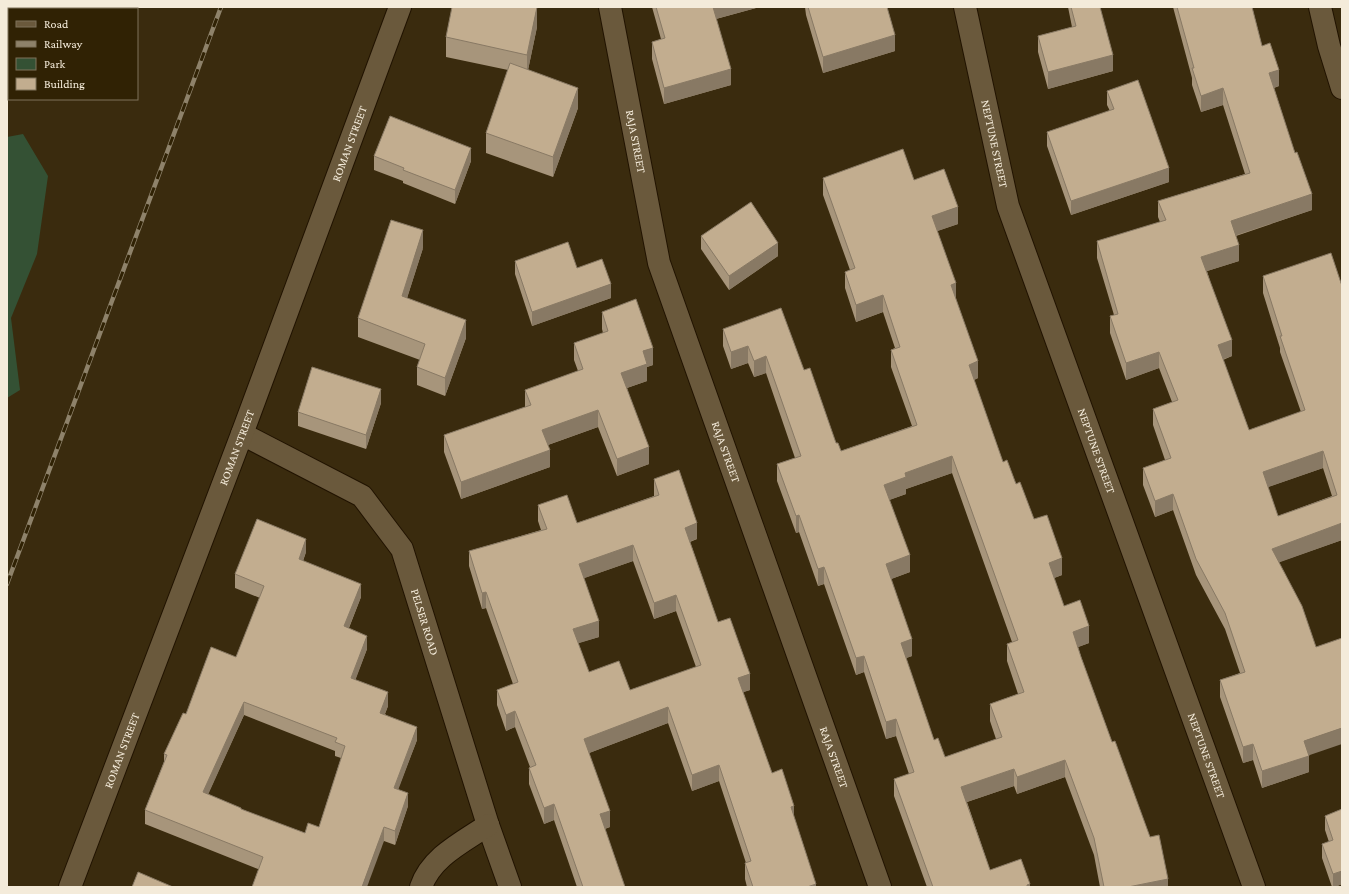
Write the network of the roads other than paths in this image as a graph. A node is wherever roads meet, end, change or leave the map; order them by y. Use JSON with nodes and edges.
{"nodes":[{"id":1,"x":400,"y":7,"type":"edge"},
{"id":2,"x":610,"y":7,"type":"edge"},
{"id":3,"x":965,"y":7,"type":"edge"},
{"id":4,"x":1320,"y":7,"type":"edge"},
{"id":5,"x":1342,"y":88,"type":"edge"},
{"id":6,"x":242,"y":434,"type":"junction"},
{"id":7,"x":488,"y":825,"type":"junction"},
{"id":8,"x":70,"y":887,"type":"edge"},
{"id":9,"x":421,"y":887,"type":"edge"},
{"id":10,"x":510,"y":887,"type":"edge"},
{"id":11,"x":880,"y":887,"type":"edge"},
{"id":12,"x":1254,"y":887,"type":"edge"}],
"edges":[{"from":1,"to":6,"type":"street","name":"ROMAN STREET"},
{"from":2,"to":11,"type":"street","name":"RAJA STREET"},
{"from":3,"to":12,"type":"street","name":"NEPTUNE STREET"},
{"from":4,"to":5,"type":"street"},
{"from":6,"to":7,"type":"street","name":"PELSER ROAD"},
{"from":6,"to":8,"type":"street","name":"ROMAN STREET"},
{"from":7,"to":9,"type":"street"},
{"from":7,"to":10,"type":"street","name":"PELSER ROAD"}]}
